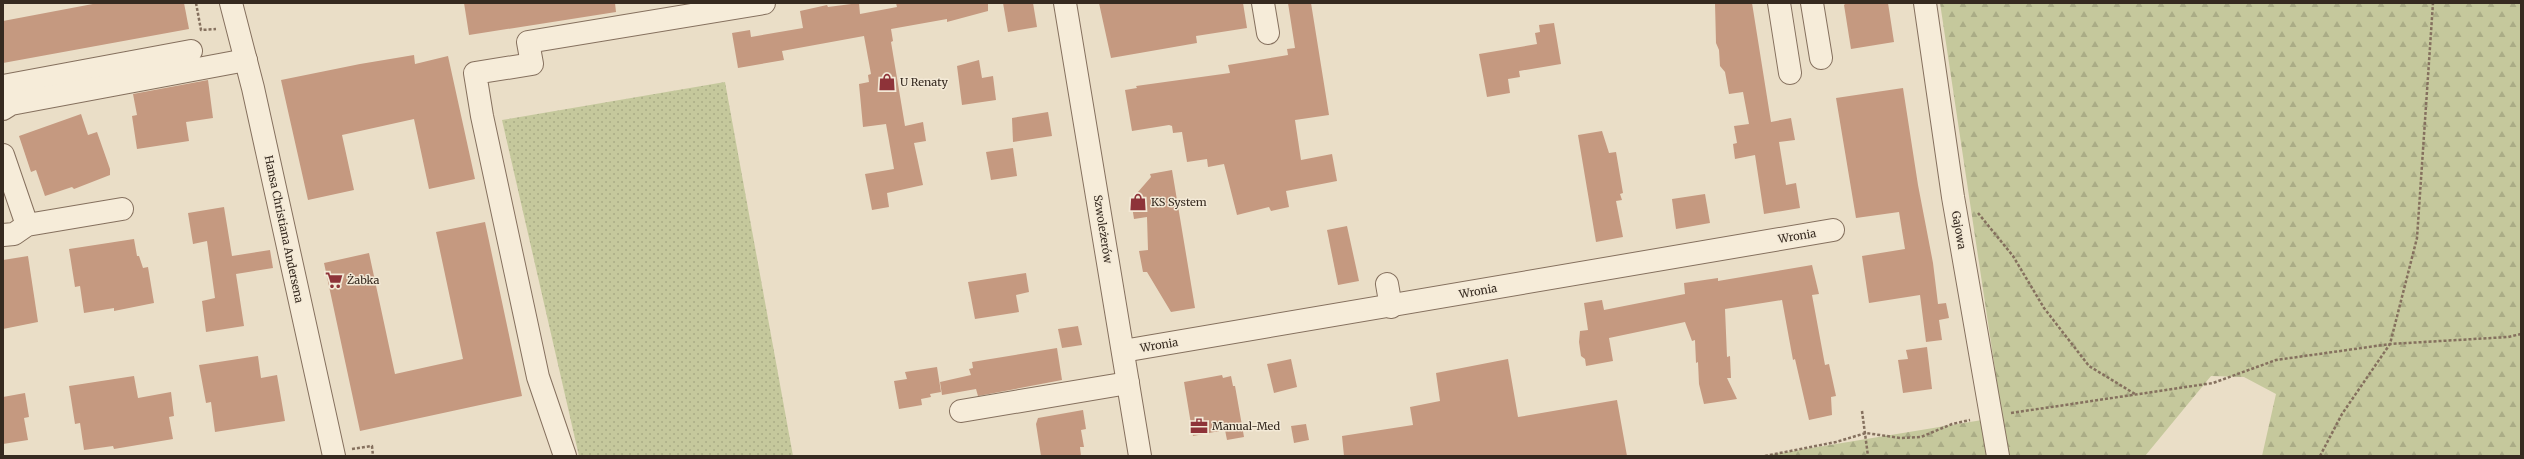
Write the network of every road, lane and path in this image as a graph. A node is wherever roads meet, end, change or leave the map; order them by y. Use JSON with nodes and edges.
{"nodes":[{"id":1,"x":196,"y":3,"type":"edge"},
{"id":2,"x":231,"y":3,"type":"edge"},
{"id":3,"x":764,"y":3,"type":"edge"},
{"id":4,"x":1065,"y":3,"type":"edge"},
{"id":5,"x":1263,"y":3,"type":"edge"},
{"id":6,"x":1778,"y":3,"type":"edge"},
{"id":7,"x":1812,"y":3,"type":"edge"},
{"id":8,"x":1925,"y":3,"type":"edge"},
{"id":9,"x":2433,"y":3,"type":"edge"},
{"id":10,"x":216,"y":34,"type":"dead end"},
{"id":11,"x":1268,"y":34,"type":"dead end"},
{"id":12,"x":191,"y":52,"type":"dead end"},
{"id":13,"x":1821,"y":58,"type":"dead end"},
{"id":14,"x":246,"y":60,"type":"junction"},
{"id":15,"x":1790,"y":73,"type":"dead end"},
{"id":16,"x":3,"y":86,"type":"edge"},
{"id":17,"x":3,"y":109,"type":"edge"},
{"id":18,"x":3,"y":155,"type":"edge"},
{"id":19,"x":1953,"y":197,"type":"junction"},
{"id":20,"x":122,"y":209,"type":"dead end"},
{"id":21,"x":27,"y":225,"type":"junction"},
{"id":22,"x":1833,"y":230,"type":"dead end"},
{"id":23,"x":3,"y":235,"type":"edge"},
{"id":24,"x":1387,"y":284,"type":"dead end"},
{"id":25,"x":1391,"y":307,"type":"junction"},
{"id":26,"x":2521,"y":334,"type":"edge"},
{"id":27,"x":2390,"y":344,"type":"junction"},
{"id":28,"x":1123,"y":351,"type":"junction"},
{"id":29,"x":1128,"y":383,"type":"junction"},
{"id":30,"x":2135,"y":394,"type":"junction"},
{"id":31,"x":961,"y":411,"type":"dead end"},
{"id":32,"x":1862,"y":411,"type":"dead end"},
{"id":33,"x":1992,"y":416,"type":"junction"},
{"id":34,"x":1866,"y":433,"type":"junction"},
{"id":35,"x":334,"y":456,"type":"edge"},
{"id":36,"x":565,"y":456,"type":"edge"},
{"id":37,"x":1140,"y":456,"type":"edge"},
{"id":38,"x":1765,"y":456,"type":"edge"},
{"id":39,"x":1868,"y":456,"type":"edge"},
{"id":40,"x":1998,"y":456,"type":"edge"},
{"id":41,"x":2320,"y":456,"type":"edge"}],
"edges":[{"from":1,"to":10,"type":"path"},
{"from":2,"to":14,"type":"street","name":"Hansa Christiana Andersena"},
{"from":3,"to":36,"type":"street"},
{"from":4,"to":28,"type":"street","name":"Szwoleżerów"},
{"from":5,"to":11,"type":"street"},
{"from":6,"to":15,"type":"street"},
{"from":7,"to":13,"type":"street"},
{"from":8,"to":19,"type":"street","name":"Gajowa"},
{"from":9,"to":27,"type":"path"},
{"from":12,"to":16,"type":"street"},
{"from":14,"to":17,"type":"street"},
{"from":14,"to":35,"type":"street","name":"Hansa Christiana Andersena"},
{"from":18,"to":21,"type":"street"},
{"from":19,"to":30,"type":"path"},
{"from":19,"to":33,"type":"street","name":"Gajowa"},
{"from":20,"to":21,"type":"street"},
{"from":21,"to":23,"type":"street"},
{"from":22,"to":25,"type":"street","name":"Wronia"},
{"from":24,"to":25,"type":"street"},
{"from":25,"to":28,"type":"street","name":"Wronia"},
{"from":26,"to":27,"type":"path"},
{"from":27,"to":30,"type":"path"},
{"from":27,"to":41,"type":"path"},
{"from":28,"to":29,"type":"street","name":"Szwoleżerów"},
{"from":29,"to":31,"type":"street"},
{"from":29,"to":37,"type":"street","name":"Szwoleżerów"},
{"from":30,"to":33,"type":"path"},
{"from":32,"to":34,"type":"path"},
{"from":33,"to":34,"type":"path"},
{"from":33,"to":40,"type":"street","name":"Gajowa"},
{"from":34,"to":38,"type":"path"},
{"from":34,"to":39,"type":"path"}]}
